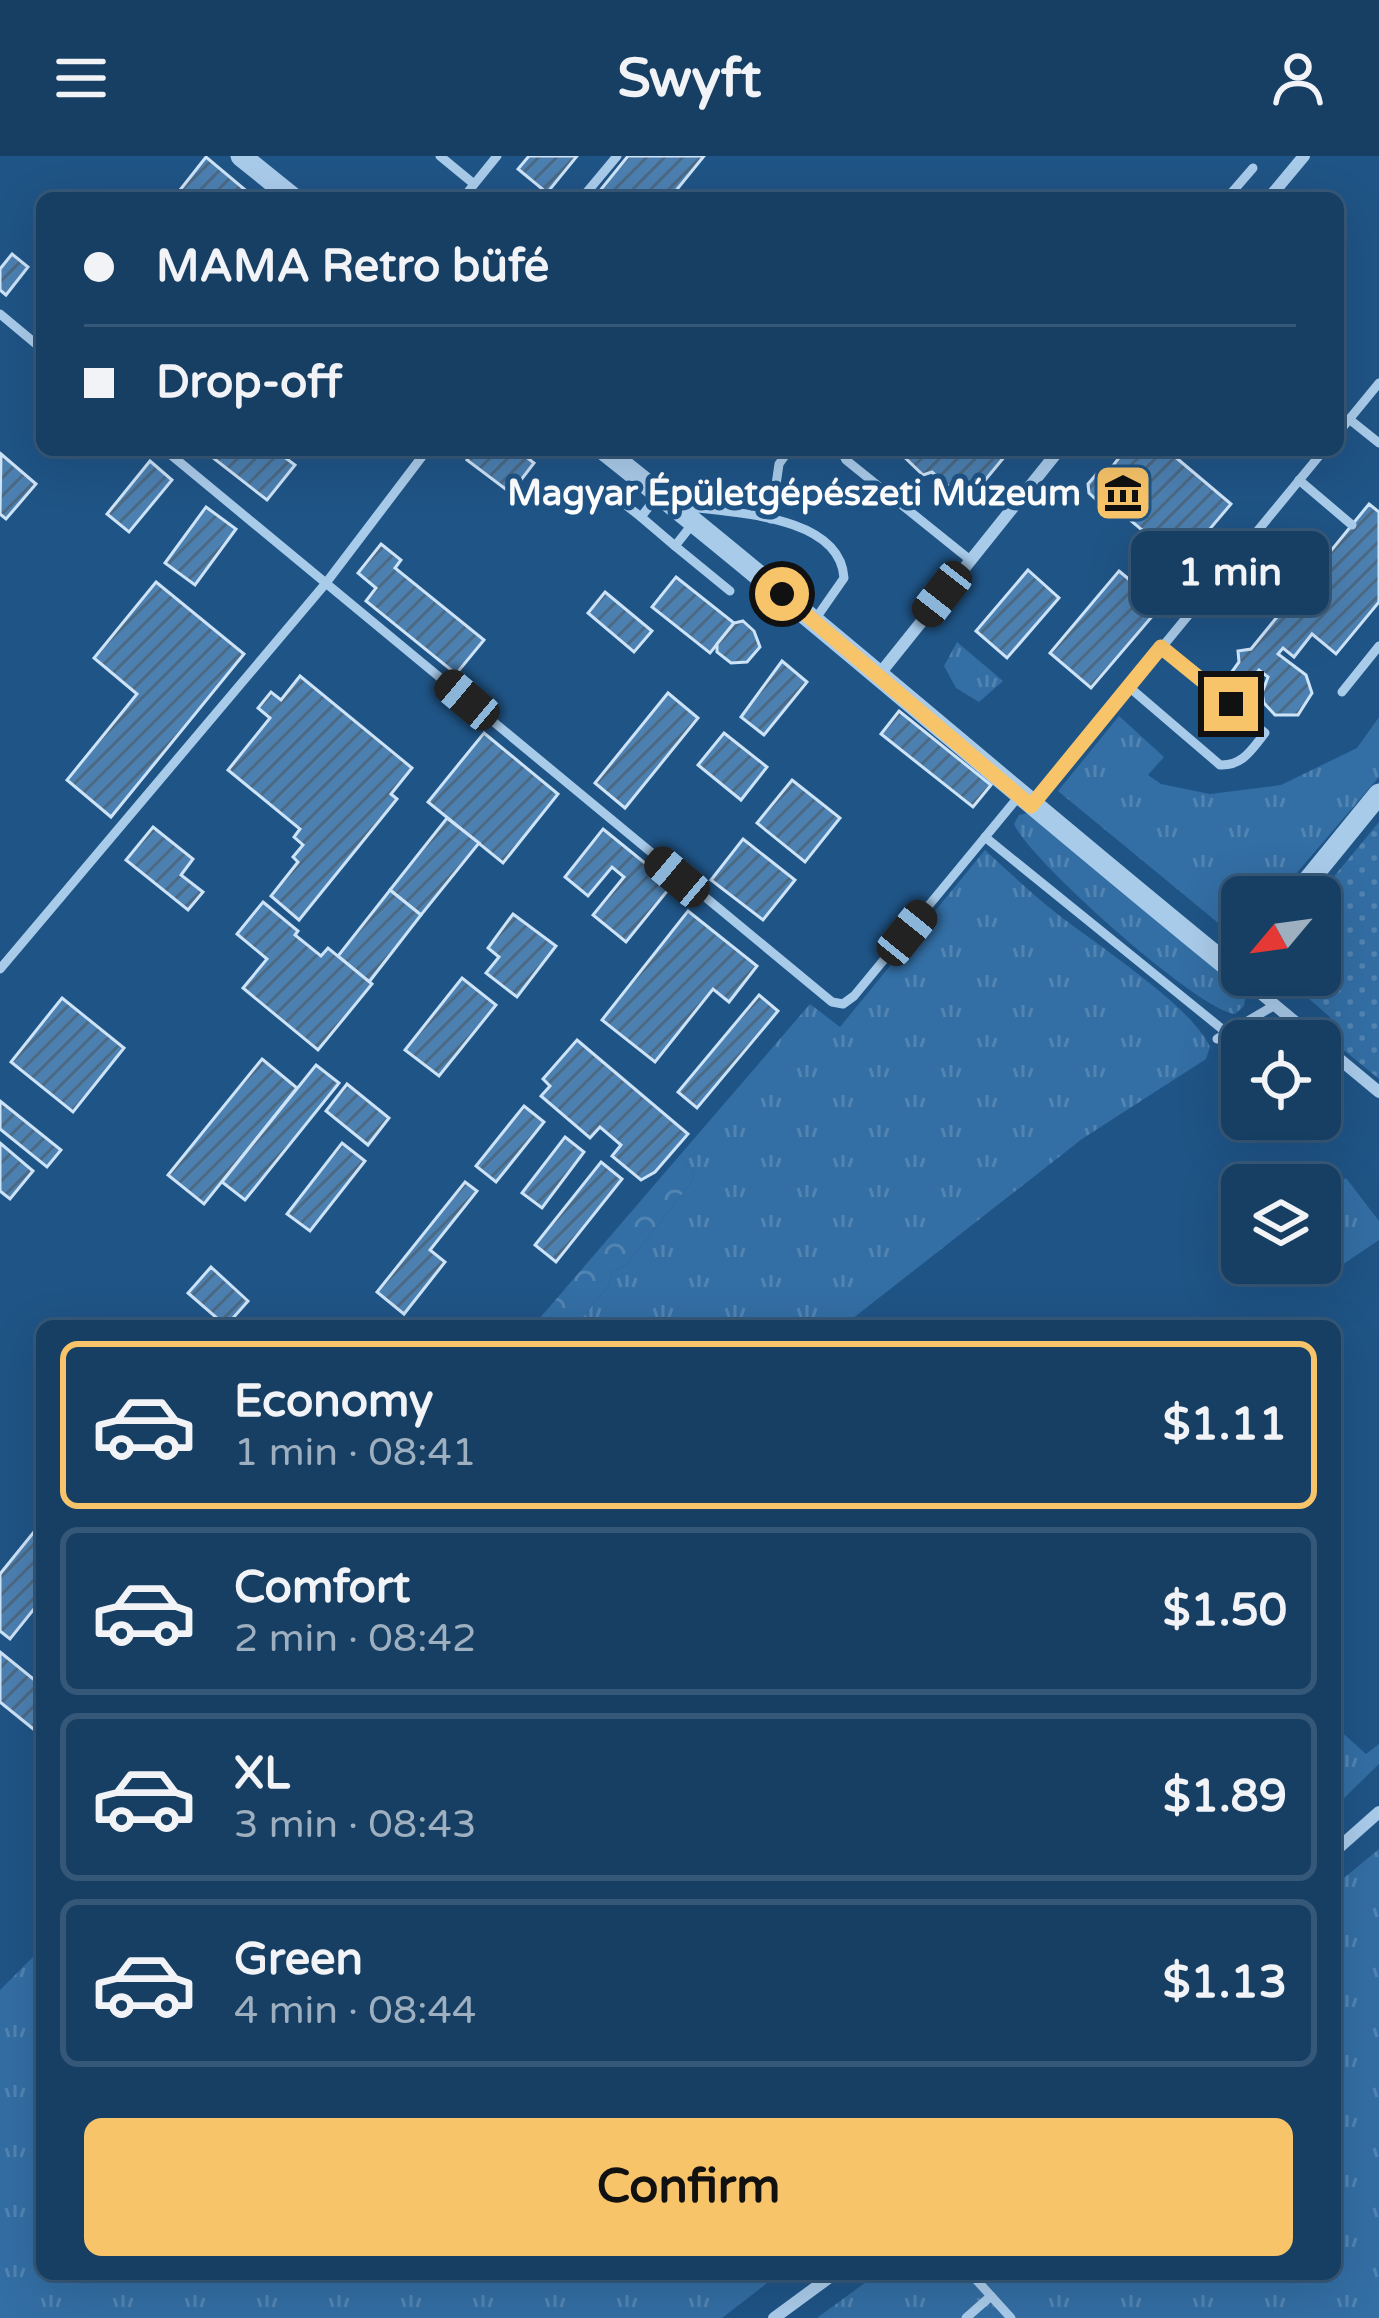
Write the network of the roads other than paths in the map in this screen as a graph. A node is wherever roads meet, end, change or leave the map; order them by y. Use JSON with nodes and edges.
{"nodes":[{"id":1,"x":241,"y":156,"type":"edge"},
{"id":2,"x":440,"y":156,"type":"edge"},
{"id":3,"x":497,"y":156,"type":"edge"},
{"id":4,"x":616,"y":156,"type":"edge"},
{"id":5,"x":1304,"y":156,"type":"edge"},
{"id":6,"x":1253,"y":168,"type":"dead end"},
{"id":7,"x":474,"y":184,"type":"junction"},
{"id":8,"x":286,"y":192,"type":"edge"},
{"id":9,"x":468,"y":192,"type":"edge"},
{"id":10,"x":587,"y":192,"type":"edge"},
{"id":11,"x":1232,"y":192,"type":"edge"},
{"id":12,"x":1274,"y":192,"type":"edge"},
{"id":13,"x":0,"y":314,"type":"edge"},
{"id":14,"x":36,"y":344,"type":"edge"},
{"id":15,"x":1379,"y":383,"type":"edge"},
{"id":16,"x":1349,"y":419,"type":"junction"},
{"id":17,"x":1344,"y":425,"type":"edge"},
{"id":18,"x":1379,"y":443,"type":"edge"},
{"id":19,"x":172,"y":456,"type":"edge"},
{"id":20,"x":422,"y":456,"type":"edge"},
{"id":21,"x":612,"y":456,"type":"edge"},
{"id":22,"x":785,"y":456,"type":"edge"},
{"id":23,"x":844,"y":456,"type":"edge"},
{"id":24,"x":1054,"y":456,"type":"edge"},
{"id":25,"x":1319,"y":456,"type":"edge"},
{"id":26,"x":1299,"y":480,"type":"junction"},
{"id":27,"x":618,"y":499,"type":"dead end"},
{"id":28,"x":666,"y":499,"type":"junction"},
{"id":29,"x":641,"y":517,"type":"junction"},
{"id":30,"x":771,"y":520,"type":"junction"},
{"id":31,"x":694,"y":522,"type":"junction"},
{"id":32,"x":1352,"y":526,"type":"dead end"},
{"id":33,"x":676,"y":546,"type":"junction"},
{"id":34,"x":969,"y":560,"type":"junction"},
{"id":35,"x":326,"y":583,"type":"junction"},
{"id":36,"x":730,"y":591,"type":"dead end"},
{"id":37,"x":814,"y":621,"type":"junction"},
{"id":38,"x":1379,"y":646,"type":"edge"},
{"id":39,"x":1161,"y":647,"type":"junction"},
{"id":40,"x":878,"y":676,"type":"junction"},
{"id":41,"x":1129,"y":687,"type":"junction"},
{"id":42,"x":1342,"y":692,"type":"dead end"},
{"id":43,"x":1379,"y":794,"type":"edge"},
{"id":44,"x":1025,"y":801,"type":"junction"},
{"id":45,"x":985,"y":837,"type":"junction"},
{"id":46,"x":1312,"y":876,"type":"edge"},
{"id":47,"x":1221,"y":953,"type":"edge"},
{"id":48,"x":0,"y":969,"type":"edge"},
{"id":49,"x":1266,"y":996,"type":"edge"},
{"id":50,"x":1275,"y":1005,"type":"junction"},
{"id":51,"x":1293,"y":1020,"type":"edge"},
{"id":52,"x":1341,"y":1060,"type":"edge"},
{"id":53,"x":1379,"y":1092,"type":"edge"},
{"id":54,"x":1379,"y":1812,"type":"edge"},
{"id":55,"x":1341,"y":1846,"type":"edge"},
{"id":56,"x":826,"y":2280,"type":"edge"},
{"id":57,"x":976,"y":2280,"type":"edge"},
{"id":58,"x":991,"y":2296,"type":"junction"},
{"id":59,"x":774,"y":2318,"type":"edge"},
{"id":60,"x":966,"y":2318,"type":"edge"},
{"id":61,"x":1011,"y":2318,"type":"edge"}],
"edges":[{"from":1,"to":8,"type":"street"},
{"from":2,"to":7,"type":"lane"},
{"from":3,"to":7,"type":"lane"},
{"from":4,"to":10,"type":"lane"},
{"from":5,"to":12,"type":"street"},
{"from":6,"to":11,"type":"lane"},
{"from":7,"to":9,"type":"lane"},
{"from":13,"to":14,"type":"lane"},
{"from":15,"to":16,"type":"lane"},
{"from":16,"to":17,"type":"lane"},
{"from":16,"to":18,"type":"lane"},
{"from":19,"to":35,"type":"lane"},
{"from":20,"to":35,"type":"lane"},
{"from":21,"to":28,"type":"street"},
{"from":22,"to":30,"type":"lane"},
{"from":23,"to":34,"type":"lane"},
{"from":24,"to":34,"type":"street"},
{"from":25,"to":26,"type":"lane"},
{"from":26,"to":32,"type":"lane"},
{"from":26,"to":39,"type":"lane"},
{"from":27,"to":29,"type":"lane"},
{"from":28,"to":29,"type":"lane"},
{"from":28,"to":30,"type":"lane"},
{"from":28,"to":31,"type":"street"},
{"from":29,"to":33,"type":"lane"},
{"from":30,"to":37,"type":"lane"},
{"from":31,"to":33,"type":"lane"},
{"from":31,"to":37,"type":"street"},
{"from":33,"to":36,"type":"lane"},
{"from":34,"to":40,"type":"street"},
{"from":35,"to":45,"type":"lane"},
{"from":35,"to":48,"type":"lane"},
{"from":37,"to":40,"type":"street"},
{"from":38,"to":42,"type":"lane"},
{"from":39,"to":41,"type":"lane"},
{"from":39,"to":41,"type":"lane"},
{"from":40,"to":44,"type":"street"},
{"from":41,"to":44,"type":"lane"},
{"from":43,"to":46,"type":"street"},
{"from":44,"to":45,"type":"lane"},
{"from":44,"to":47,"type":"street"},
{"from":45,"to":50,"type":"lane"},
{"from":49,"to":50,"type":"street"},
{"from":50,"to":51,"type":"street"},
{"from":52,"to":53,"type":"street"},
{"from":54,"to":55,"type":"street"},
{"from":56,"to":59,"type":"street"},
{"from":57,"to":58,"type":"lane"},
{"from":58,"to":60,"type":"lane"},
{"from":58,"to":61,"type":"lane"}]}
